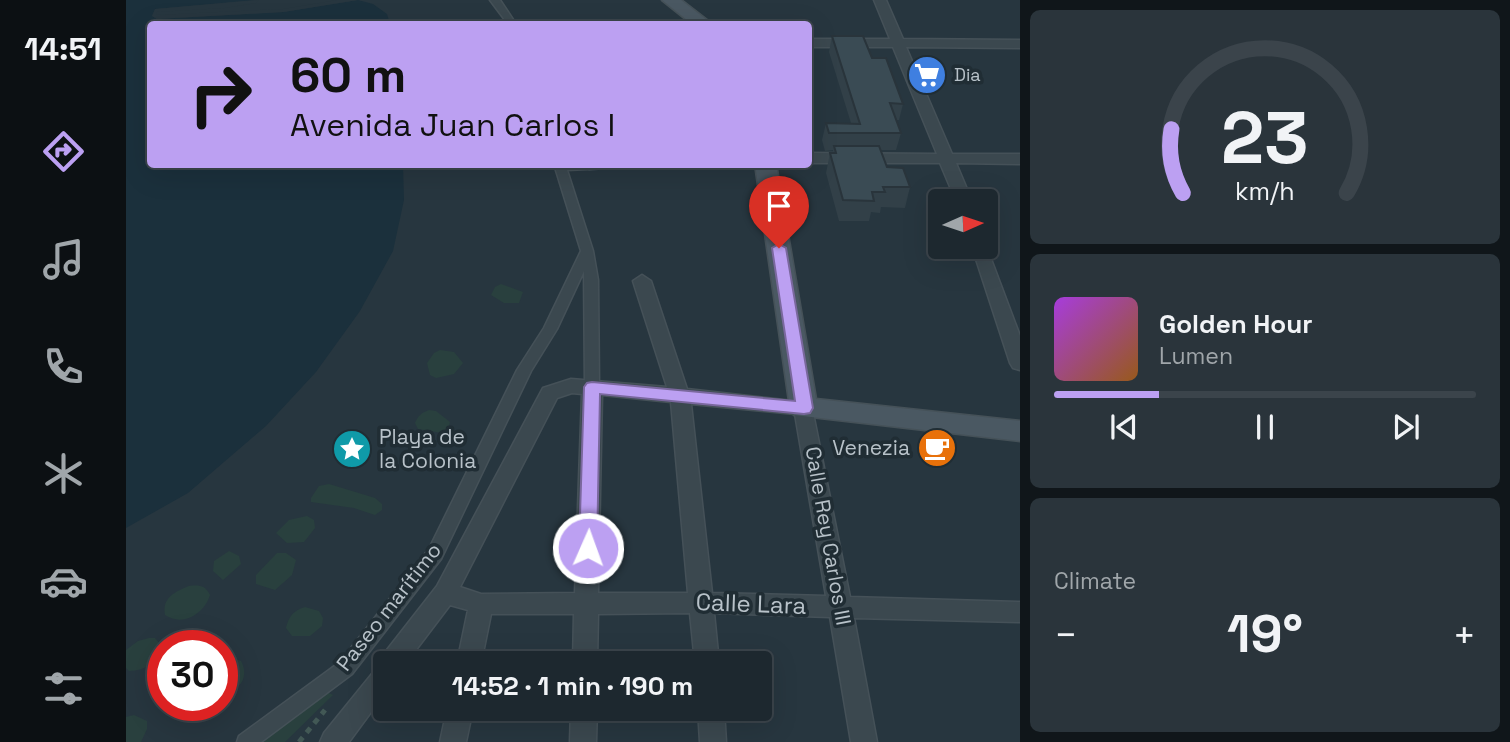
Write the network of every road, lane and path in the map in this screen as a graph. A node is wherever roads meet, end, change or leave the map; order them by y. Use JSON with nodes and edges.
{"nodes":[{"id":1,"x":495,"y":0,"type":"edge"},
{"id":2,"x":508,"y":0,"type":"edge"},
{"id":3,"x":670,"y":0,"type":"edge"},
{"id":4,"x":880,"y":0,"type":"edge"},
{"id":5,"x":510,"y":21,"type":"edge"},
{"id":6,"x":512,"y":21,"type":"edge"},
{"id":7,"x":699,"y":21,"type":"edge"},
{"id":8,"x":812,"y":43,"type":"edge"},
{"id":9,"x":897,"y":43,"type":"junction"},
{"id":10,"x":1020,"y":44,"type":"edge"},
{"id":11,"x":812,"y":158,"type":"edge"},
{"id":12,"x":948,"y":158,"type":"junction"},
{"id":13,"x":1020,"y":159,"type":"edge"},
{"id":14,"x":560,"y":168,"type":"edge"},
{"id":15,"x":766,"y":168,"type":"edge"},
{"id":16,"x":960,"y":189,"type":"edge"},
{"id":17,"x":587,"y":251,"type":"junction"},
{"id":18,"x":983,"y":259,"type":"edge"},
{"id":19,"x":642,"y":281,"type":"dead end"},
{"id":20,"x":1020,"y":363,"type":"edge"},
{"id":21,"x":582,"y":387,"type":"junction"},
{"id":22,"x":680,"y":397,"type":"junction"},
{"id":23,"x":804,"y":408,"type":"junction"},
{"id":24,"x":1020,"y":431,"type":"edge"},
{"id":25,"x":445,"y":593,"type":"junction"},
{"id":26,"x":586,"y":602,"type":"junction"},
{"id":27,"x":702,"y":603,"type":"junction"},
{"id":28,"x":481,"y":604,"type":"junction"},
{"id":29,"x":841,"y":607,"type":"junction"},
{"id":30,"x":1020,"y":612,"type":"edge"},
{"id":31,"x":401,"y":651,"type":"edge"},
{"id":32,"x":471,"y":651,"type":"edge"},
{"id":33,"x":585,"y":651,"type":"edge"},
{"id":34,"x":706,"y":651,"type":"edge"},
{"id":35,"x":373,"y":689,"type":"edge"},
{"id":36,"x":457,"y":721,"type":"edge"},
{"id":37,"x":584,"y":721,"type":"edge"},
{"id":38,"x":712,"y":721,"type":"edge"},
{"id":39,"x":246,"y":742,"type":"edge"},
{"id":40,"x":333,"y":742,"type":"edge"},
{"id":41,"x":453,"y":742,"type":"edge"},
{"id":42,"x":583,"y":742,"type":"edge"},
{"id":43,"x":713,"y":742,"type":"edge"},
{"id":44,"x":864,"y":742,"type":"edge"}],
"edges":[{"from":1,"to":5,"type":"street"},
{"from":2,"to":6,"type":"street"},
{"from":3,"to":7,"type":"main road"},
{"from":4,"to":9,"type":"street"},
{"from":8,"to":9,"type":"street"},
{"from":9,"to":10,"type":"street"},
{"from":9,"to":12,"type":"street"},
{"from":11,"to":12,"type":"street"},
{"from":12,"to":13,"type":"street"},
{"from":12,"to":16,"type":"street"},
{"from":14,"to":17,"type":"street"},
{"from":15,"to":23,"type":"main road","name":"Calle Rey Carlos III"},
{"from":17,"to":21,"type":"street"},
{"from":17,"to":39,"type":"street","name":"Paseo marítimo"},
{"from":18,"to":20,"type":"street"},
{"from":19,"to":22,"type":"street"},
{"from":21,"to":22,"type":"street"},
{"from":21,"to":25,"type":"street"},
{"from":21,"to":26,"type":"street"},
{"from":22,"to":23,"type":"street"},
{"from":22,"to":27,"type":"street"},
{"from":23,"to":24,"type":"main road"},
{"from":23,"to":29,"type":"street","name":"Calle Rey Carlos III"},
{"from":25,"to":28,"type":"street","name":"Calle Lara"},
{"from":25,"to":31,"type":"street"},
{"from":26,"to":27,"type":"street","name":"Calle Lara"},
{"from":26,"to":28,"type":"street","name":"Calle Lara"},
{"from":26,"to":33,"type":"street"},
{"from":27,"to":29,"type":"street","name":"Calle Lara"},
{"from":27,"to":34,"type":"street"},
{"from":28,"to":32,"type":"street"},
{"from":29,"to":30,"type":"street","name":"Calle Lara"},
{"from":29,"to":44,"type":"street","name":"Calle Rey Carlos III"},
{"from":35,"to":40,"type":"street"},
{"from":36,"to":41,"type":"street"},
{"from":37,"to":42,"type":"street"},
{"from":38,"to":43,"type":"street"}]}
